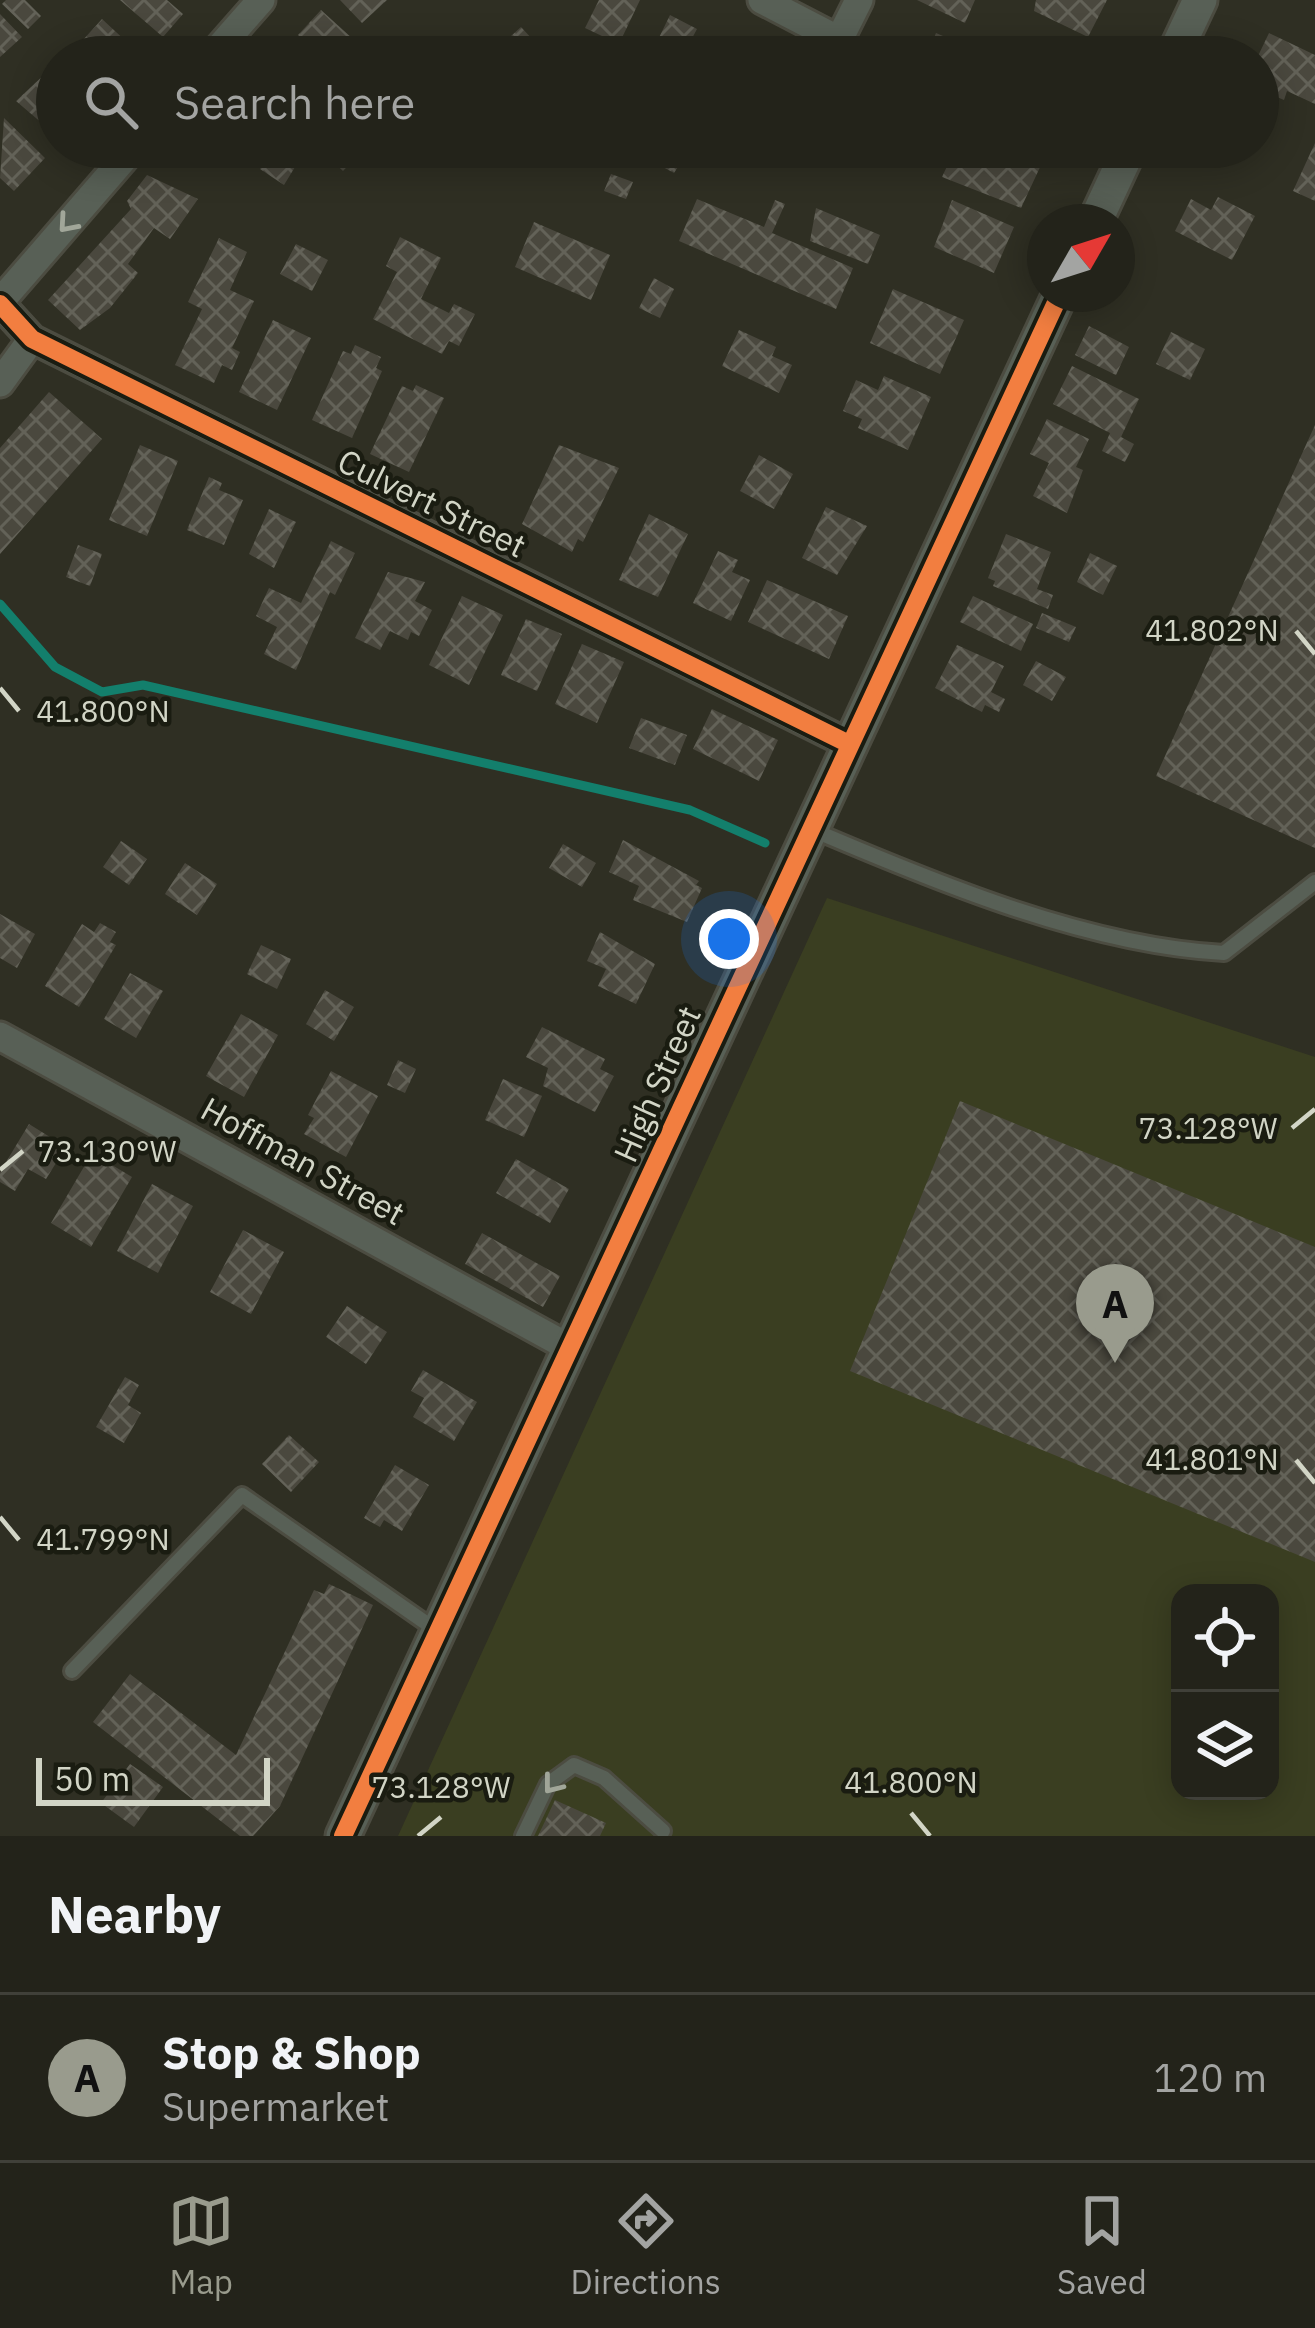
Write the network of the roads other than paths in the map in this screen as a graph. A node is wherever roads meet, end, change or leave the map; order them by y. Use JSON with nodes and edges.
{"nodes":[{"id":1,"x":261,"y":0,"type":"edge"},
{"id":2,"x":762,"y":0,"type":"edge"},
{"id":3,"x":859,"y":0,"type":"edge"},
{"id":4,"x":1200,"y":0,"type":"edge"},
{"id":5,"x":229,"y":36,"type":"edge"},
{"id":6,"x":831,"y":36,"type":"edge"},
{"id":7,"x":841,"y":36,"type":"edge"},
{"id":8,"x":1183,"y":36,"type":"edge"},
{"id":9,"x":116,"y":168,"type":"edge"},
{"id":10,"x":1120,"y":168,"type":"edge"},
{"id":11,"x":1103,"y":204,"type":"edge"},
{"id":12,"x":0,"y":303,"type":"edge"},
{"id":13,"x":1051,"y":312,"type":"edge"},
{"id":14,"x":32,"y":339,"type":"junction"},
{"id":15,"x":0,"y":383,"type":"edge"},
{"id":16,"x":847,"y":742,"type":"junction"},
{"id":17,"x":808,"y":828,"type":"junction"},
{"id":18,"x":1315,"y":883,"type":"edge"},
{"id":19,"x":0,"y":1036,"type":"edge"},
{"id":20,"x":572,"y":1348,"type":"junction"},
{"id":21,"x":436,"y":1630,"type":"junction"},
{"id":22,"x":72,"y":1671,"type":"dead end"},
{"id":23,"x":663,"y":1831,"type":"dead end"},
{"id":24,"x":343,"y":1836,"type":"edge"},
{"id":25,"x":523,"y":1836,"type":"edge"}],
"edges":[{"from":1,"to":5,"type":"street"},
{"from":2,"to":6,"type":"street"},
{"from":3,"to":7,"type":"street"},
{"from":4,"to":8,"type":"street"},
{"from":9,"to":12,"type":"street","one_way":true},
{"from":10,"to":11,"type":"street"},
{"from":12,"to":14,"type":"street","name":"Culvert Street"},
{"from":13,"to":16,"type":"street","name":"High Street"},
{"from":14,"to":15,"type":"street"},
{"from":14,"to":16,"type":"street","name":"Culvert Street"},
{"from":16,"to":17,"type":"street","name":"High Street"},
{"from":17,"to":18,"type":"lane"},
{"from":17,"to":20,"type":"street","name":"High Street"},
{"from":19,"to":20,"type":"street","name":"Hoffman Street"},
{"from":20,"to":21,"type":"street","name":"High Street"},
{"from":21,"to":22,"type":"lane"},
{"from":21,"to":24,"type":"street","name":"High Street"},
{"from":23,"to":25,"type":"lane","one_way":true}]}
